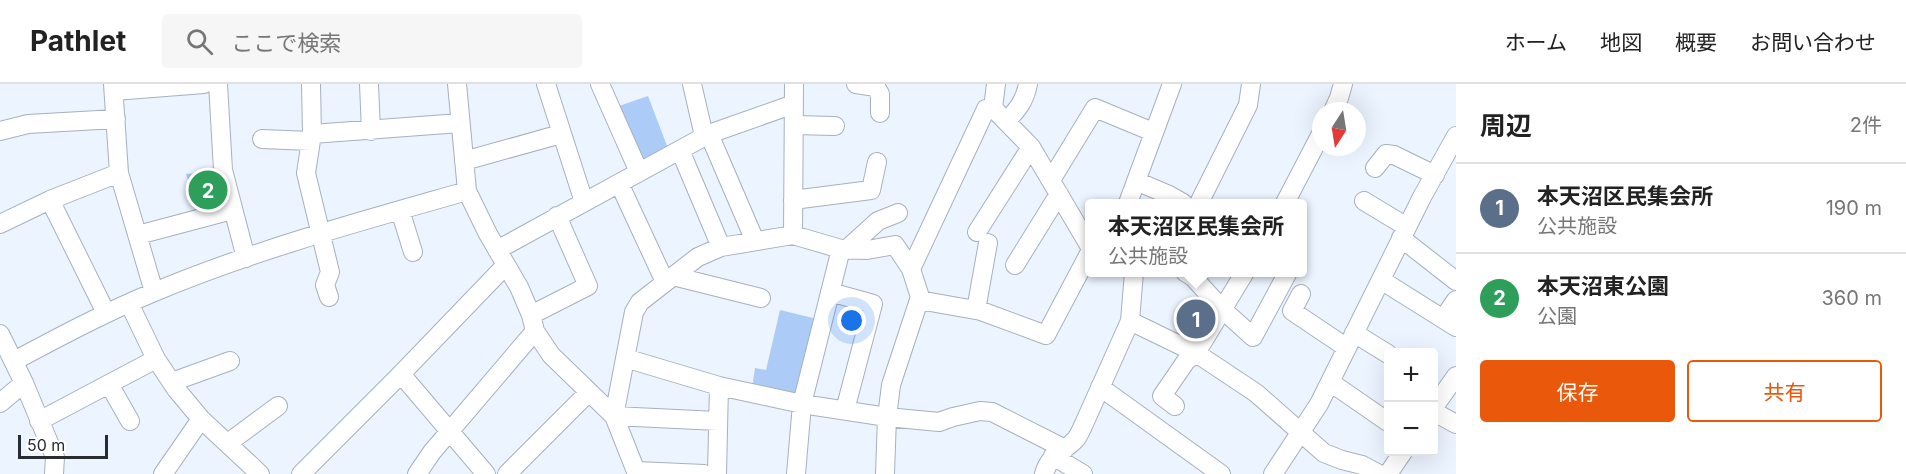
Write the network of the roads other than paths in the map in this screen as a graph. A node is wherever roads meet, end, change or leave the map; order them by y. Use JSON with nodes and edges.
{"nodes":[{"id":1,"x":204,"y":84,"type":"edge"},
{"id":2,"x":218,"y":84,"type":"edge"},
{"id":3,"x":310,"y":84,"type":"edge"},
{"id":4,"x":369,"y":84,"type":"edge"},
{"id":5,"x":457,"y":84,"type":"edge"},
{"id":6,"x":546,"y":84,"type":"edge"},
{"id":7,"x":600,"y":84,"type":"edge"},
{"id":8,"x":692,"y":84,"type":"edge"},
{"id":9,"x":794,"y":84,"type":"edge"},
{"id":10,"x":856,"y":84,"type":"edge"},
{"id":11,"x":996,"y":84,"type":"edge"},
{"id":12,"x":1028,"y":84,"type":"edge"},
{"id":13,"x":1172,"y":84,"type":"edge"},
{"id":14,"x":1251,"y":84,"type":"edge"},
{"id":15,"x":1343,"y":84,"type":"edge"},
{"id":16,"x":114,"y":88,"type":"edge"},
{"id":17,"x":1337,"y":102,"type":"edge"},
{"id":18,"x":794,"y":104,"type":"junction"},
{"id":19,"x":993,"y":108,"type":"junction"},
{"id":20,"x":880,"y":113,"type":"dead end"},
{"id":21,"x":116,"y":119,"type":"junction"},
{"id":22,"x":1006,"y":121,"type":"junction"},
{"id":23,"x":460,"y":123,"type":"junction"},
{"id":24,"x":794,"y":125,"type":"junction"},
{"id":25,"x":835,"y":126,"type":"dead end"},
{"id":26,"x":0,"y":131,"type":"edge"},
{"id":27,"x":371,"y":131,"type":"junction"},
{"id":28,"x":1153,"y":132,"type":"junction"},
{"id":29,"x":561,"y":134,"type":"junction"},
{"id":30,"x":706,"y":135,"type":"junction"},
{"id":31,"x":1456,"y":136,"type":"edge"},
{"id":32,"x":311,"y":138,"type":"junction"},
{"id":33,"x":261,"y":139,"type":"dead end"},
{"id":34,"x":1030,"y":147,"type":"junction"},
{"id":35,"x":680,"y":150,"type":"junction"},
{"id":36,"x":1312,"y":152,"type":"edge"},
{"id":37,"x":464,"y":161,"type":"junction"},
{"id":38,"x":877,"y":162,"type":"dead end"},
{"id":39,"x":1375,"y":168,"type":"dead end"},
{"id":40,"x":639,"y":172,"type":"junction"},
{"id":41,"x":119,"y":173,"type":"junction"},
{"id":42,"x":1435,"y":175,"type":"junction"},
{"id":43,"x":1136,"y":181,"type":"junction"},
{"id":44,"x":619,"y":183,"type":"junction"},
{"id":45,"x":1055,"y":187,"type":"junction"},
{"id":46,"x":468,"y":191,"type":"junction"},
{"id":47,"x":1130,"y":199,"type":"edge"},
{"id":48,"x":1176,"y":199,"type":"edge"},
{"id":49,"x":1201,"y":199,"type":"edge"},
{"id":50,"x":1288,"y":199,"type":"edge"},
{"id":51,"x":50,"y":200,"type":"junction"},
{"id":52,"x":793,"y":200,"type":"junction"},
{"id":53,"x":1364,"y":201,"type":"dead end"},
{"id":54,"x":584,"y":202,"type":"junction"},
{"id":55,"x":232,"y":210,"type":"junction"},
{"id":56,"x":400,"y":210,"type":"junction"},
{"id":57,"x":898,"y":213,"type":"dead end"},
{"id":58,"x":557,"y":216,"type":"junction"},
{"id":59,"x":0,"y":224,"type":"edge"},
{"id":60,"x":1404,"y":233,"type":"junction"},
{"id":61,"x":320,"y":234,"type":"junction"},
{"id":62,"x":138,"y":235,"type":"junction"},
{"id":63,"x":793,"y":236,"type":"junction"},
{"id":64,"x":1085,"y":240,"type":"edge"},
{"id":65,"x":755,"y":241,"type":"junction"},
{"id":66,"x":721,"y":247,"type":"junction"},
{"id":67,"x":844,"y":249,"type":"junction"},
{"id":68,"x":412,"y":252,"type":"dead end"},
{"id":69,"x":501,"y":257,"type":"junction"},
{"id":70,"x":246,"y":258,"type":"junction"},
{"id":71,"x":1085,"y":260,"type":"edge"},
{"id":72,"x":1015,"y":265,"type":"dead end"},
{"id":73,"x":911,"y":270,"type":"junction"},
{"id":74,"x":1134,"y":277,"type":"edge"},
{"id":75,"x":1193,"y":277,"type":"edge"},
{"id":76,"x":1242,"y":277,"type":"edge"},
{"id":77,"x":1285,"y":277,"type":"edge"},
{"id":78,"x":669,"y":279,"type":"junction"},
{"id":79,"x":1381,"y":280,"type":"junction"},
{"id":80,"x":1456,"y":280,"type":"edge"},
{"id":81,"x":154,"y":292,"type":"junction"},
{"id":82,"x":830,"y":292,"type":"junction"},
{"id":83,"x":1301,"y":294,"type":"dead end"},
{"id":84,"x":329,"y":297,"type":"dead end"},
{"id":85,"x":761,"y":298,"type":"dead end"},
{"id":86,"x":919,"y":300,"type":"junction"},
{"id":87,"x":1456,"y":300,"type":"edge"},
{"id":88,"x":129,"y":303,"type":"junction"},
{"id":89,"x":1222,"y":309,"type":"junction"},
{"id":90,"x":976,"y":310,"type":"junction"},
{"id":91,"x":106,"y":313,"type":"junction"},
{"id":92,"x":1130,"y":321,"type":"junction"},
{"id":93,"x":533,"y":323,"type":"junction"},
{"id":94,"x":1449,"y":323,"type":"edge"},
{"id":95,"x":0,"y":334,"type":"edge"},
{"id":96,"x":1351,"y":340,"type":"junction"},
{"id":97,"x":1384,"y":352,"type":"edge"},
{"id":98,"x":1196,"y":353,"type":"junction"},
{"id":99,"x":625,"y":358,"type":"junction"},
{"id":100,"x":156,"y":359,"type":"junction"},
{"id":101,"x":14,"y":361,"type":"junction"},
{"id":102,"x":230,"y":361,"type":"dead end"},
{"id":103,"x":401,"y":374,"type":"junction"},
{"id":104,"x":24,"y":382,"type":"junction"},
{"id":105,"x":172,"y":382,"type":"junction"},
{"id":106,"x":1330,"y":382,"type":"junction"},
{"id":107,"x":1445,"y":382,"type":"edge"},
{"id":108,"x":109,"y":384,"type":"junction"},
{"id":109,"x":719,"y":386,"type":"junction"},
{"id":110,"x":1100,"y":387,"type":"junction"},
{"id":111,"x":589,"y":392,"type":"junction"},
{"id":112,"x":1437,"y":402,"type":"edge"},
{"id":113,"x":0,"y":403,"type":"edge"},
{"id":114,"x":802,"y":404,"type":"junction"},
{"id":115,"x":279,"y":406,"type":"dead end"},
{"id":116,"x":1175,"y":406,"type":"dead end"},
{"id":117,"x":845,"y":411,"type":"junction"},
{"id":118,"x":1438,"y":413,"type":"edge"},
{"id":119,"x":614,"y":416,"type":"junction"},
{"id":120,"x":887,"y":417,"type":"junction"},
{"id":121,"x":201,"y":419,"type":"junction"},
{"id":122,"x":1384,"y":419,"type":"edge"},
{"id":123,"x":39,"y":421,"type":"junction"},
{"id":124,"x":130,"y":421,"type":"dead end"},
{"id":125,"x":718,"y":421,"type":"junction"},
{"id":126,"x":1456,"y":424,"type":"edge"},
{"id":127,"x":450,"y":430,"type":"junction"},
{"id":128,"x":1301,"y":433,"type":"junction"},
{"id":129,"x":228,"y":443,"type":"junction"},
{"id":130,"x":1059,"y":452,"type":"junction"},
{"id":131,"x":1400,"y":456,"type":"edge"},
{"id":132,"x":1210,"y":471,"type":"edge"},
{"id":133,"x":637,"y":473,"type":"edge"},
{"id":134,"x":54,"y":474,"type":"edge"},
{"id":135,"x":163,"y":474,"type":"edge"},
{"id":136,"x":260,"y":474,"type":"edge"},
{"id":137,"x":301,"y":474,"type":"edge"},
{"id":138,"x":417,"y":474,"type":"edge"},
{"id":139,"x":486,"y":474,"type":"edge"},
{"id":140,"x":507,"y":474,"type":"edge"},
{"id":141,"x":704,"y":474,"type":"edge"},
{"id":142,"x":717,"y":474,"type":"edge"},
{"id":143,"x":796,"y":474,"type":"edge"},
{"id":144,"x":885,"y":474,"type":"edge"},
{"id":145,"x":1044,"y":474,"type":"edge"},
{"id":146,"x":1083,"y":474,"type":"edge"},
{"id":147,"x":1273,"y":474,"type":"edge"},
{"id":148,"x":1378,"y":474,"type":"edge"},
{"id":149,"x":1388,"y":474,"type":"edge"}],
"edges":[{"from":1,"to":16,"type":"street"},
{"from":2,"to":55,"type":"street"},
{"from":3,"to":32,"type":"street"},
{"from":4,"to":27,"type":"street"},
{"from":5,"to":23,"type":"street"},
{"from":6,"to":29,"type":"street"},
{"from":7,"to":40,"type":"street"},
{"from":8,"to":30,"type":"street"},
{"from":9,"to":18,"type":"street"},
{"from":10,"to":20,"type":"street"},
{"from":11,"to":19,"type":"street"},
{"from":12,"to":22,"type":"street"},
{"from":13,"to":28,"type":"street"},
{"from":14,"to":49,"type":"street"},
{"from":15,"to":17,"type":"street"},
{"from":16,"to":21,"type":"street"},
{"from":18,"to":24,"type":"street"},
{"from":18,"to":30,"type":"street"},
{"from":19,"to":22,"type":"street"},
{"from":19,"to":73,"type":"street"},
{"from":21,"to":26,"type":"street"},
{"from":21,"to":41,"type":"street"},
{"from":22,"to":34,"type":"street"},
{"from":23,"to":27,"type":"street"},
{"from":23,"to":37,"type":"street"},
{"from":24,"to":25,"type":"street"},
{"from":24,"to":52,"type":"street"},
{"from":27,"to":32,"type":"street"},
{"from":28,"to":43,"type":"street"},
{"from":28,"to":45,"type":"street"},
{"from":29,"to":37,"type":"street"},
{"from":29,"to":54,"type":"street"},
{"from":30,"to":35,"type":"street"},
{"from":30,"to":65,"type":"street"},
{"from":31,"to":42,"type":"street"},
{"from":32,"to":33,"type":"street"},
{"from":32,"to":61,"type":"street"},
{"from":34,"to":45,"type":"street"},
{"from":34,"to":90,"type":"street"},
{"from":35,"to":40,"type":"street"},
{"from":35,"to":66,"type":"street"},
{"from":36,"to":50,"type":"street"},
{"from":37,"to":46,"type":"street"},
{"from":38,"to":52,"type":"street"},
{"from":39,"to":42,"type":"street"},
{"from":40,"to":44,"type":"street"},
{"from":41,"to":51,"type":"street"},
{"from":41,"to":62,"type":"street"},
{"from":42,"to":60,"type":"street"},
{"from":43,"to":47,"type":"street"},
{"from":43,"to":48,"type":"street"},
{"from":44,"to":54,"type":"street"},
{"from":44,"to":78,"type":"street"},
{"from":45,"to":64,"type":"street"},
{"from":45,"to":72,"type":"street"},
{"from":46,"to":56,"type":"street"},
{"from":46,"to":69,"type":"street"},
{"from":51,"to":59,"type":"street"},
{"from":51,"to":91,"type":"street"},
{"from":52,"to":63,"type":"street"},
{"from":53,"to":60,"type":"street"},
{"from":54,"to":58,"type":"street"},
{"from":55,"to":62,"type":"street"},
{"from":55,"to":70,"type":"street"},
{"from":56,"to":61,"type":"street"},
{"from":56,"to":68,"type":"street"},
{"from":57,"to":67,"type":"street"},
{"from":58,"to":69,"type":"street"},
{"from":58,"to":93,"type":"street"},
{"from":60,"to":79,"type":"street"},
{"from":60,"to":80,"type":"street"},
{"from":61,"to":70,"type":"street"},
{"from":61,"to":84,"type":"street"},
{"from":62,"to":81,"type":"street"},
{"from":63,"to":65,"type":"street"},
{"from":63,"to":67,"type":"street"},
{"from":65,"to":66,"type":"street"},
{"from":66,"to":78,"type":"street"},
{"from":67,"to":73,"type":"street"},
{"from":67,"to":82,"type":"street"},
{"from":69,"to":93,"type":"street"},
{"from":69,"to":103,"type":"street"},
{"from":70,"to":81,"type":"street"},
{"from":71,"to":90,"type":"street"},
{"from":73,"to":86,"type":"street"},
{"from":74,"to":92,"type":"street"},
{"from":75,"to":89,"type":"street"},
{"from":76,"to":89,"type":"street"},
{"from":77,"to":89,"type":"street"},
{"from":78,"to":85,"type":"street"},
{"from":78,"to":99,"type":"street"},
{"from":79,"to":94,"type":"street"},
{"from":79,"to":96,"type":"street"},
{"from":81,"to":88,"type":"street"},
{"from":82,"to":114,"type":"street"},
{"from":82,"to":117,"type":"street"},
{"from":83,"to":96,"type":"street"},
{"from":86,"to":90,"type":"street"},
{"from":86,"to":120,"type":"street"},
{"from":87,"to":94,"type":"street"},
{"from":88,"to":91,"type":"street"},
{"from":88,"to":100,"type":"street"},
{"from":89,"to":98,"type":"street"},
{"from":91,"to":101,"type":"street"},
{"from":92,"to":98,"type":"street"},
{"from":92,"to":110,"type":"street"},
{"from":93,"to":111,"type":"street"},
{"from":93,"to":127,"type":"street"},
{"from":95,"to":101,"type":"street"},
{"from":96,"to":97,"type":"street"},
{"from":96,"to":106,"type":"street"},
{"from":98,"to":116,"type":"street"},
{"from":98,"to":128,"type":"street"},
{"from":99,"to":109,"type":"street"},
{"from":99,"to":119,"type":"street"},
{"from":100,"to":105,"type":"street"},
{"from":100,"to":108,"type":"street"},
{"from":101,"to":104,"type":"street"},
{"from":102,"to":105,"type":"street"},
{"from":103,"to":127,"type":"street"},
{"from":103,"to":137,"type":"street"},
{"from":104,"to":113,"type":"street"},
{"from":104,"to":123,"type":"street"},
{"from":105,"to":121,"type":"street"},
{"from":106,"to":122,"type":"street"},
{"from":106,"to":128,"type":"street"},
{"from":107,"to":112,"type":"street"},
{"from":108,"to":123,"type":"street"},
{"from":108,"to":124,"type":"street"},
{"from":109,"to":114,"type":"street"},
{"from":109,"to":125,"type":"street"},
{"from":110,"to":130,"type":"street"},
{"from":110,"to":132,"type":"street"},
{"from":111,"to":119,"type":"street"},
{"from":111,"to":140,"type":"street"},
{"from":114,"to":117,"type":"street"},
{"from":114,"to":143,"type":"street"},
{"from":115,"to":129,"type":"street"},
{"from":117,"to":120,"type":"street"},
{"from":118,"to":126,"type":"street"},
{"from":119,"to":125,"type":"street"},
{"from":119,"to":133,"type":"street"},
{"from":120,"to":130,"type":"street"},
{"from":120,"to":144,"type":"street"},
{"from":121,"to":129,"type":"street"},
{"from":121,"to":135,"type":"street"},
{"from":123,"to":134,"type":"street"},
{"from":125,"to":142,"type":"street"},
{"from":127,"to":138,"type":"street"},
{"from":127,"to":139,"type":"street"},
{"from":128,"to":147,"type":"street"},
{"from":128,"to":148,"type":"street"},
{"from":129,"to":136,"type":"street"},
{"from":130,"to":145,"type":"street"},
{"from":130,"to":146,"type":"street"},
{"from":131,"to":149,"type":"street"},
{"from":133,"to":141,"type":"street"}]}
